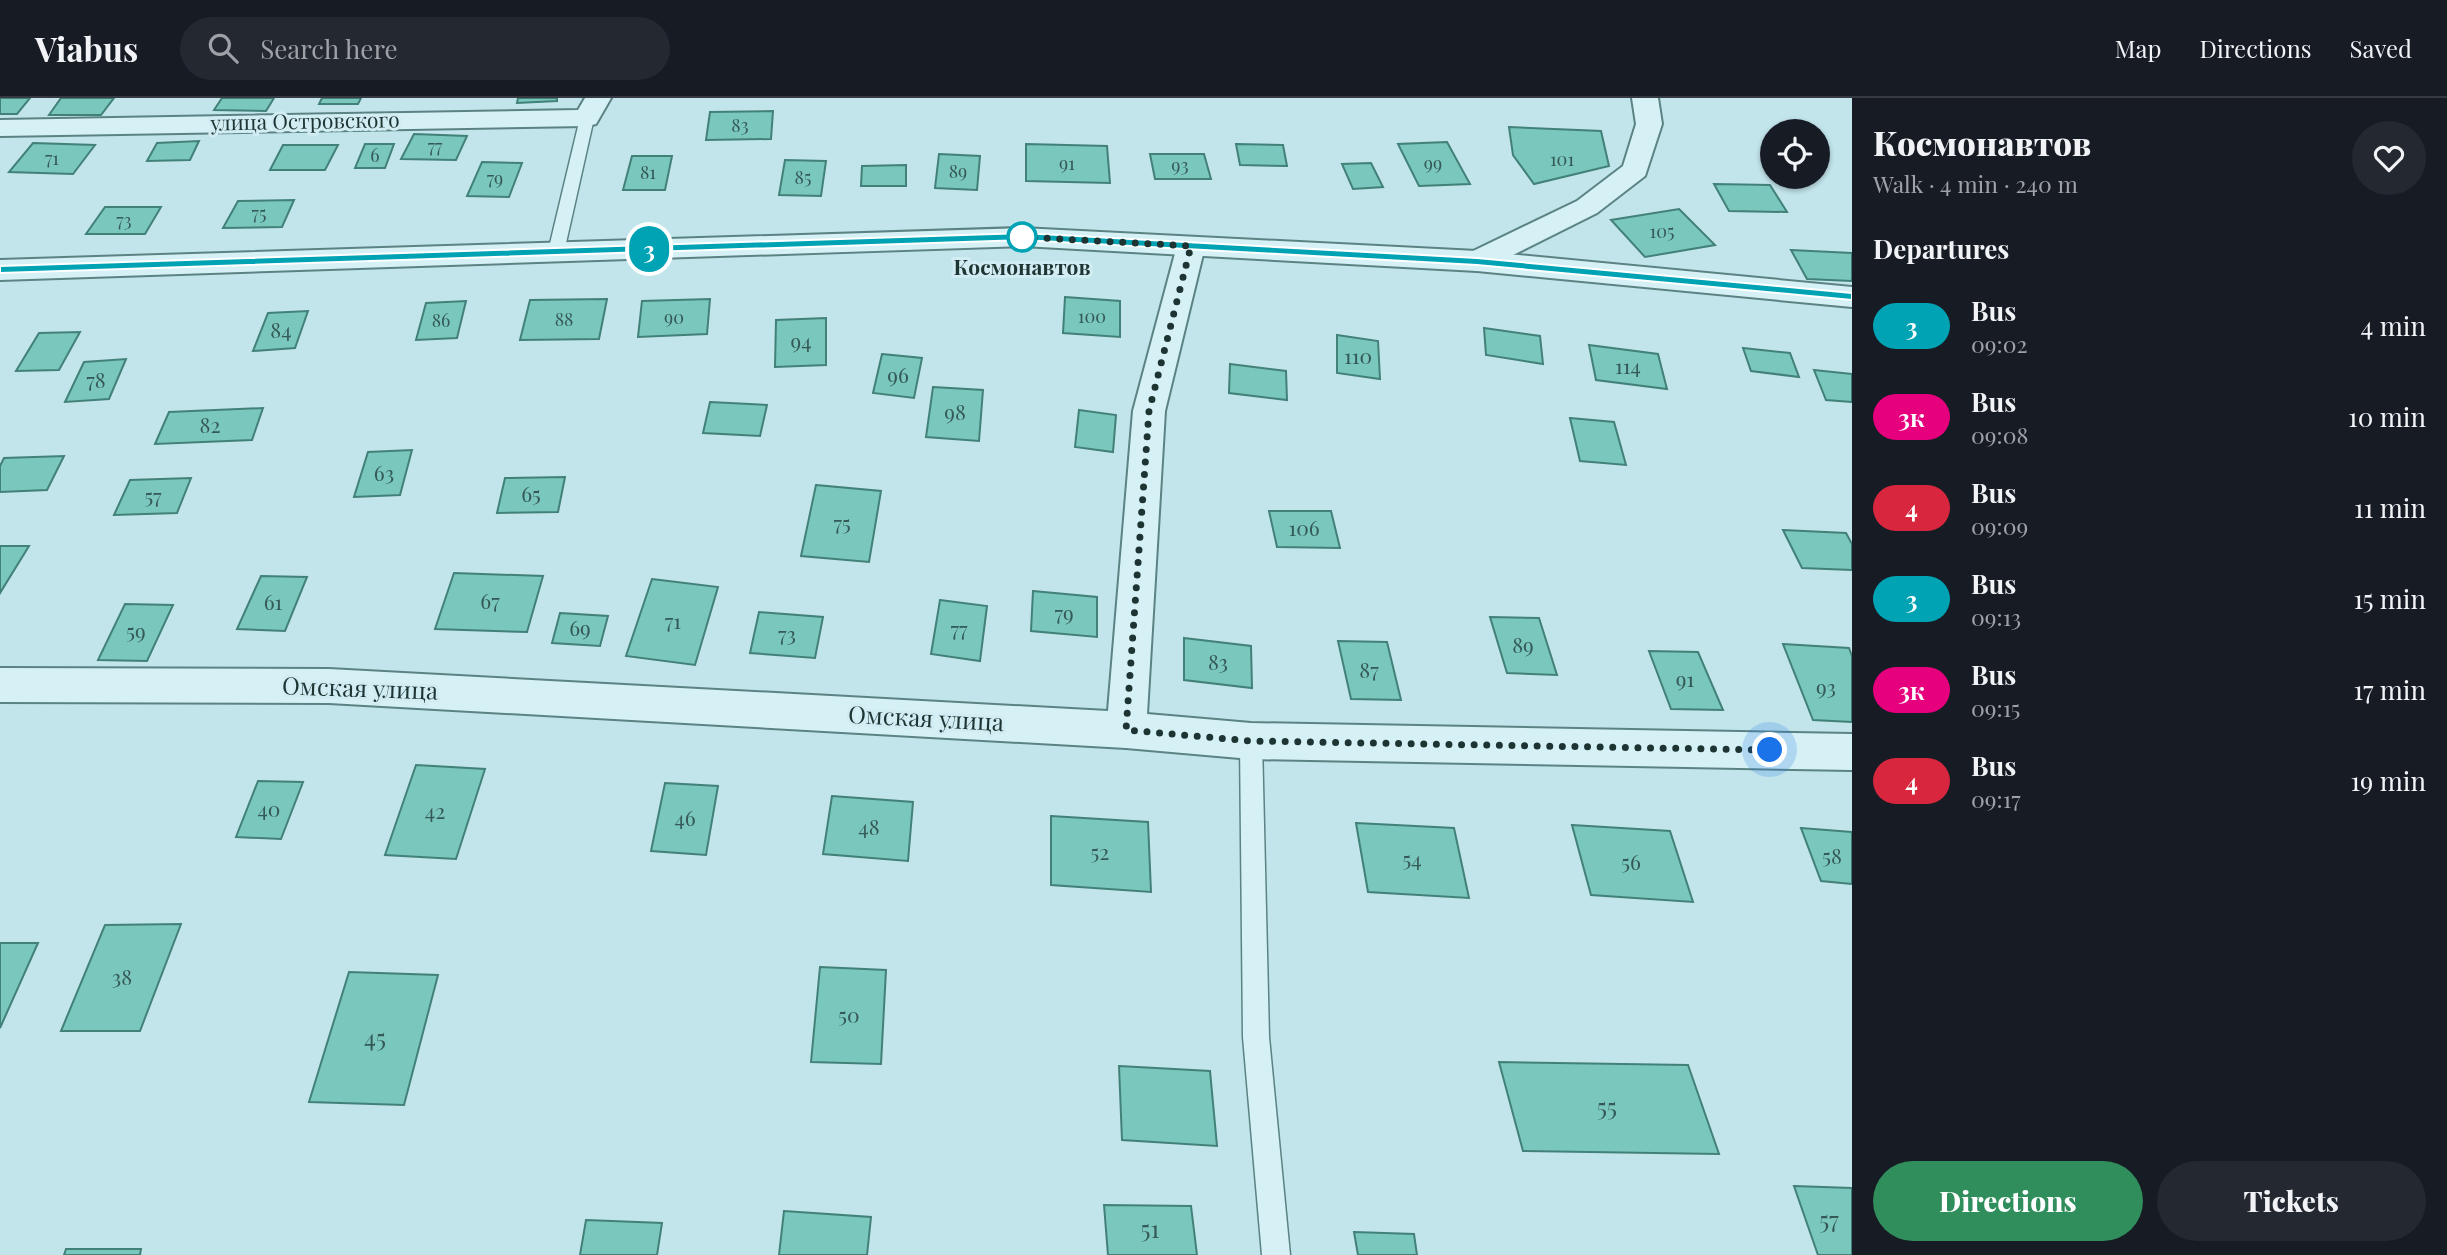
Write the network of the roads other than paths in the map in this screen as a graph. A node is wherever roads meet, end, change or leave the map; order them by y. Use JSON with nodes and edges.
{"nodes":[{"id":1,"x":1645,"y":98,"type":"edge"},
{"id":2,"x":593,"y":108,"type":"edge"},
{"id":3,"x":0,"y":128,"type":"edge"},
{"id":4,"x":1191,"y":246,"type":"junction"},
{"id":5,"x":556,"y":252,"type":"junction"},
{"id":6,"x":1477,"y":261,"type":"junction"},
{"id":7,"x":0,"y":270,"type":"edge"},
{"id":8,"x":1852,"y":297,"type":"edge"},
{"id":9,"x":0,"y":685,"type":"edge"},
{"id":10,"x":1126,"y":730,"type":"junction"},
{"id":11,"x":1251,"y":741,"type":"junction"},
{"id":12,"x":1852,"y":752,"type":"edge"},
{"id":13,"x":1276,"y":1255,"type":"edge"}],
"edges":[{"from":1,"to":6,"type":"street"},
{"from":2,"to":3,"type":"street","name":"улица Островского"},
{"from":2,"to":5,"type":"lane"},
{"from":4,"to":5,"type":"street"},
{"from":4,"to":6,"type":"street"},
{"from":4,"to":10,"type":"street"},
{"from":5,"to":7,"type":"street"},
{"from":6,"to":8,"type":"street"},
{"from":9,"to":10,"type":"street","name":"Омская улица"},
{"from":10,"to":11,"type":"street","name":"Омская улица"},
{"from":11,"to":12,"type":"street","name":"Омская улица"},
{"from":11,"to":13,"type":"lane"}]}
